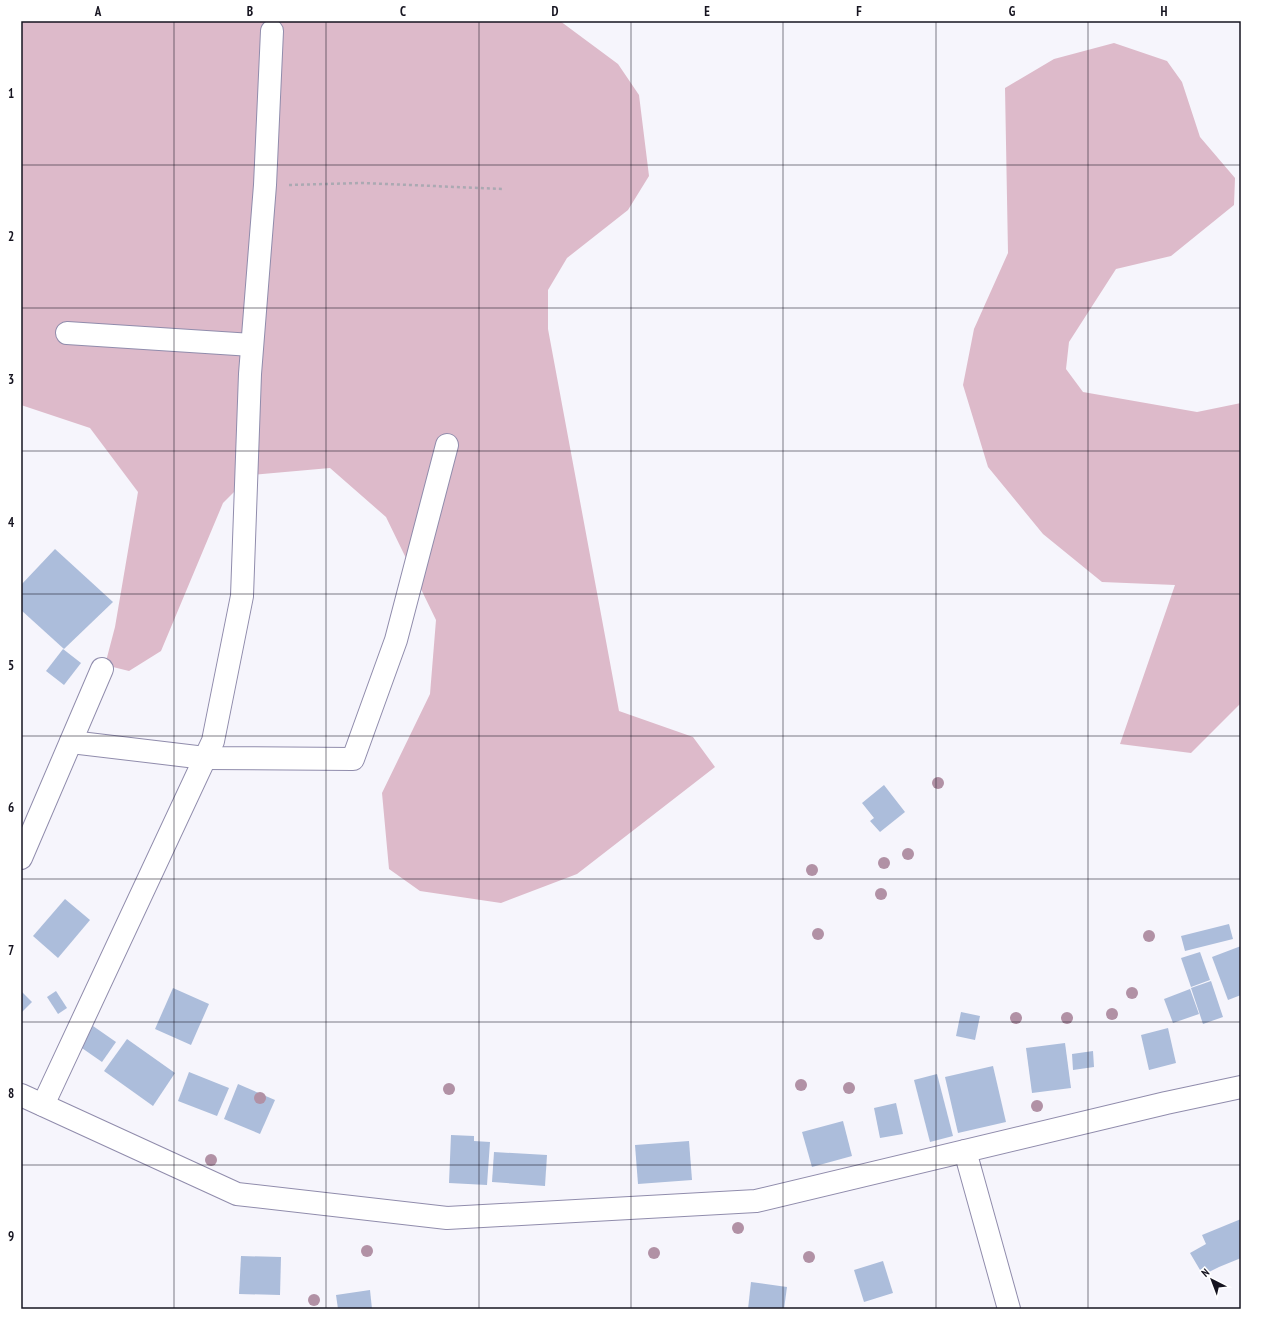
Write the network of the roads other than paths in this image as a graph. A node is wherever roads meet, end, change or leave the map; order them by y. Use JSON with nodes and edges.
{"nodes":[{"id":1,"x":272,"y":31,"type":"dead end"},
{"id":2,"x":66,"y":333,"type":"dead end"},
{"id":3,"x":252,"y":345,"type":"junction"},
{"id":4,"x":446,"y":445,"type":"dead end"},
{"id":5,"x":102,"y":669,"type":"dead end"},
{"id":6,"x":71,"y":742,"type":"junction"},
{"id":7,"x":205,"y":758,"type":"junction"},
{"id":8,"x":21,"y":858,"type":"edge"},
{"id":9,"x":1241,"y":1087,"type":"edge"},
{"id":10,"x":21,"y":1095,"type":"edge"},
{"id":11,"x":43,"y":1105,"type":"junction"},
{"id":12,"x":965,"y":1151,"type":"junction"},
{"id":13,"x":1008,"y":1309,"type":"edge"}],
"edges":[{"from":1,"to":3,"type":"street"},
{"from":2,"to":3,"type":"street"},
{"from":3,"to":7,"type":"street"},
{"from":4,"to":7,"type":"street"},
{"from":5,"to":6,"type":"street"},
{"from":6,"to":7,"type":"street"},
{"from":6,"to":8,"type":"street"},
{"from":7,"to":11,"type":"street"},
{"from":9,"to":12,"type":"street"},
{"from":10,"to":11,"type":"street"},
{"from":11,"to":12,"type":"street"},
{"from":12,"to":13,"type":"street"}]}
